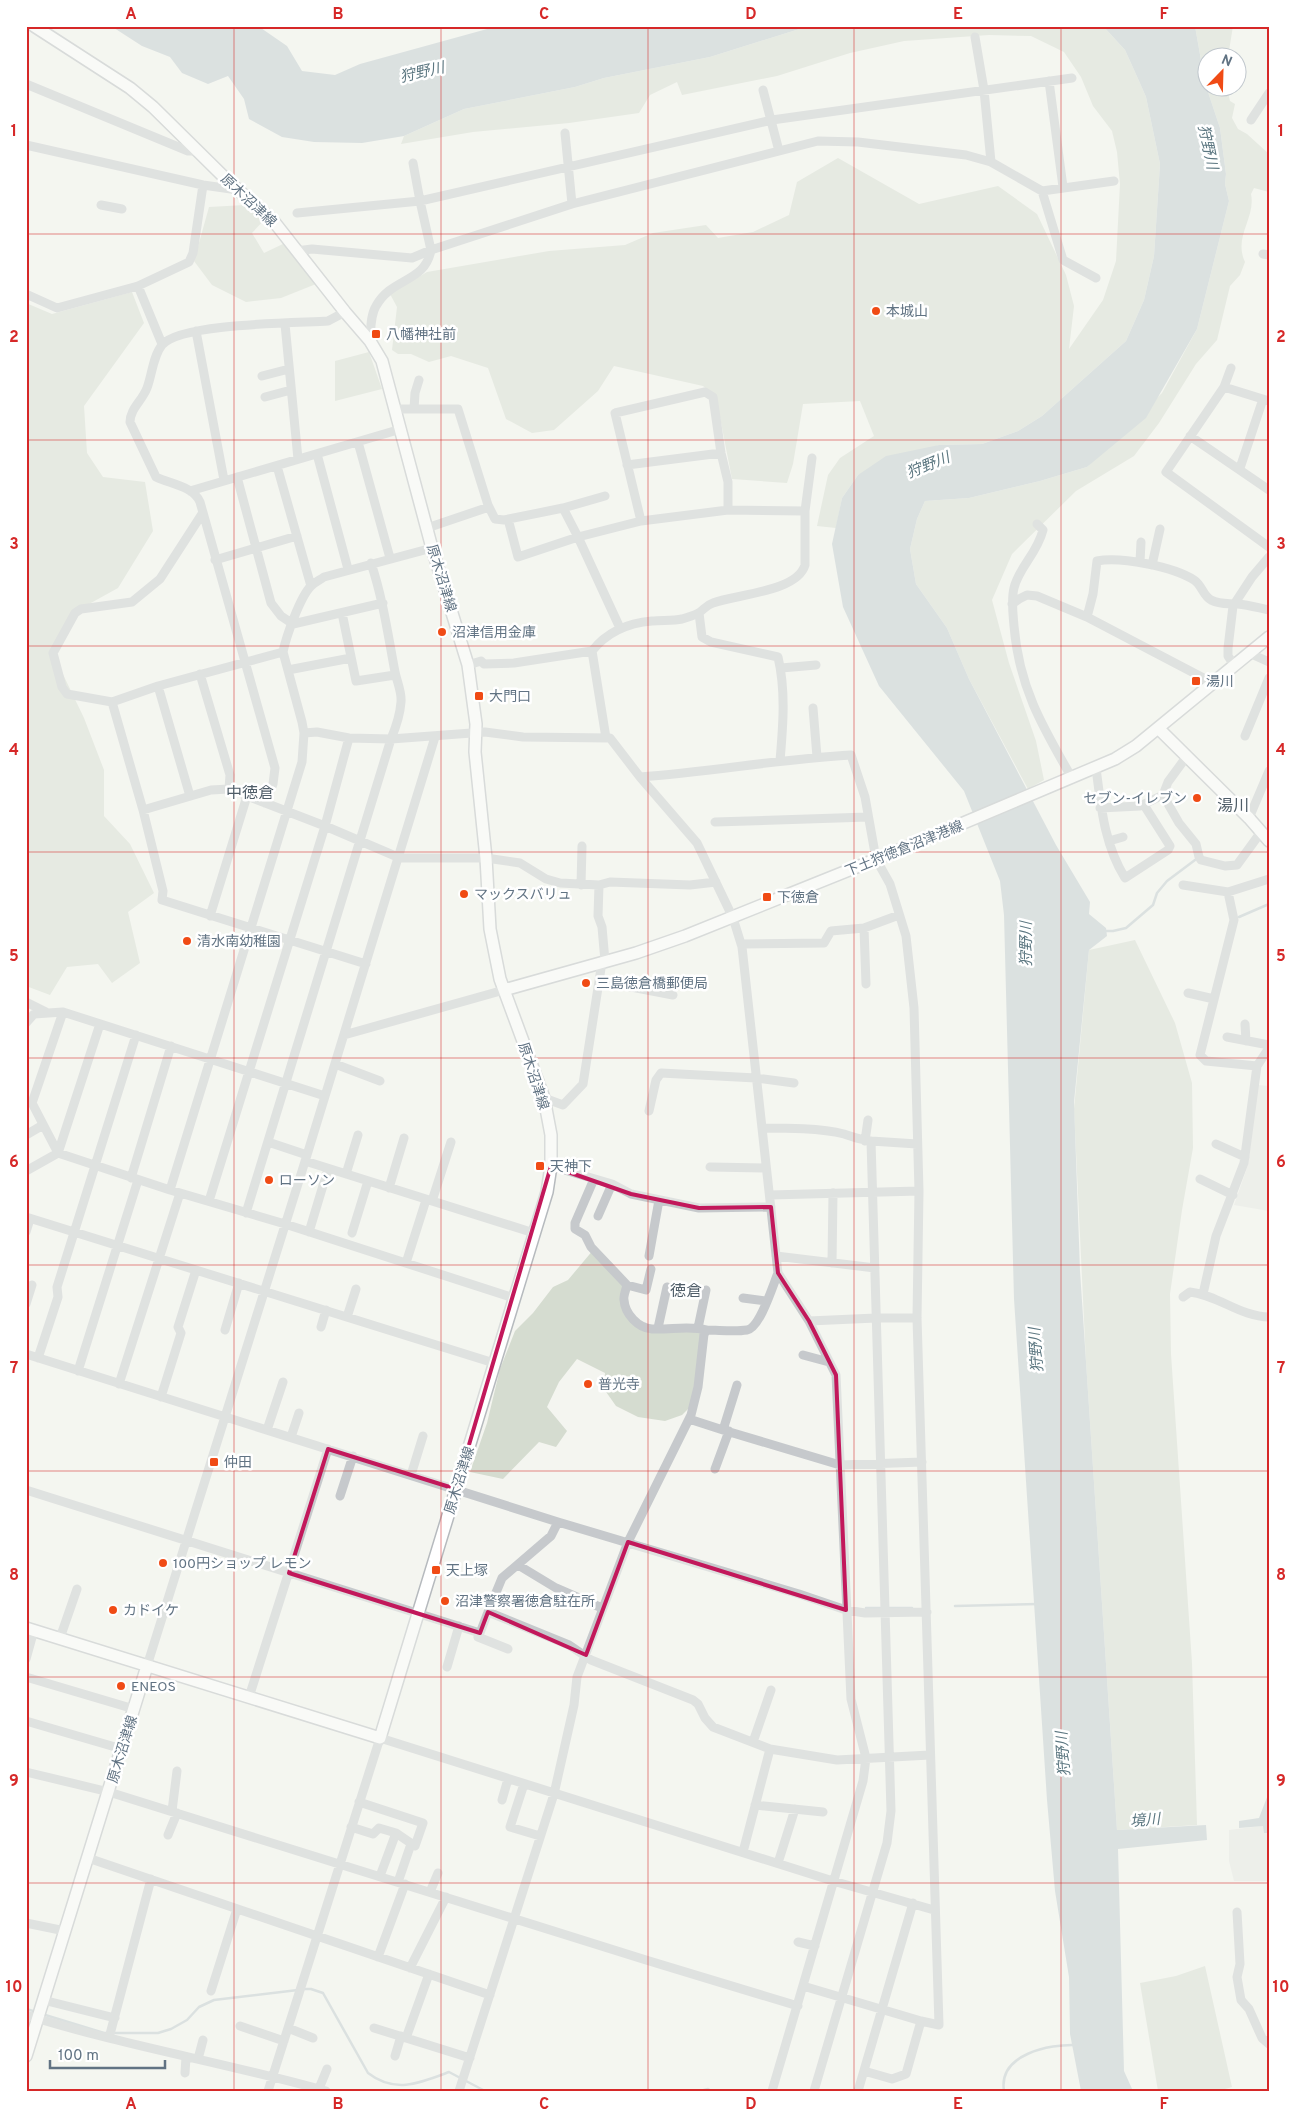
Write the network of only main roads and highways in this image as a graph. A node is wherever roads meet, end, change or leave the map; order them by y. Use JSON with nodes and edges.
{"nodes":[{"id":1,"x":34,"y":26,"type":"edge"},
{"id":2,"x":1269,"y":637,"type":"edge"},
{"id":3,"x":1158,"y":728,"type":"junction"},
{"id":4,"x":1265,"y":837,"type":"edge"},
{"id":5,"x":504,"y":990,"type":"junction"},
{"id":6,"x":30,"y":1629,"type":"edge"},
{"id":7,"x":147,"y":1666,"type":"junction"},
{"id":8,"x":37,"y":2012,"type":"edge"},
{"id":9,"x":26,"y":2056,"type":"edge"}],
"edges":[{"from":1,"to":5,"type":"main road","name":"原木沼津線"},
{"from":2,"to":3,"type":"main road","name":"下土狩徳倉沼津港線"},
{"from":3,"to":4,"type":"main road"},
{"from":3,"to":5,"type":"main road","name":"下土狩徳倉沼津港線"},
{"from":5,"to":7,"type":"main road","name":"原木沼津線"},
{"from":6,"to":7,"type":"main road"},
{"from":7,"to":8,"type":"main road","name":"原木沼津線"},
{"from":8,"to":9,"type":"main road","name":"原木沼津線"}]}
